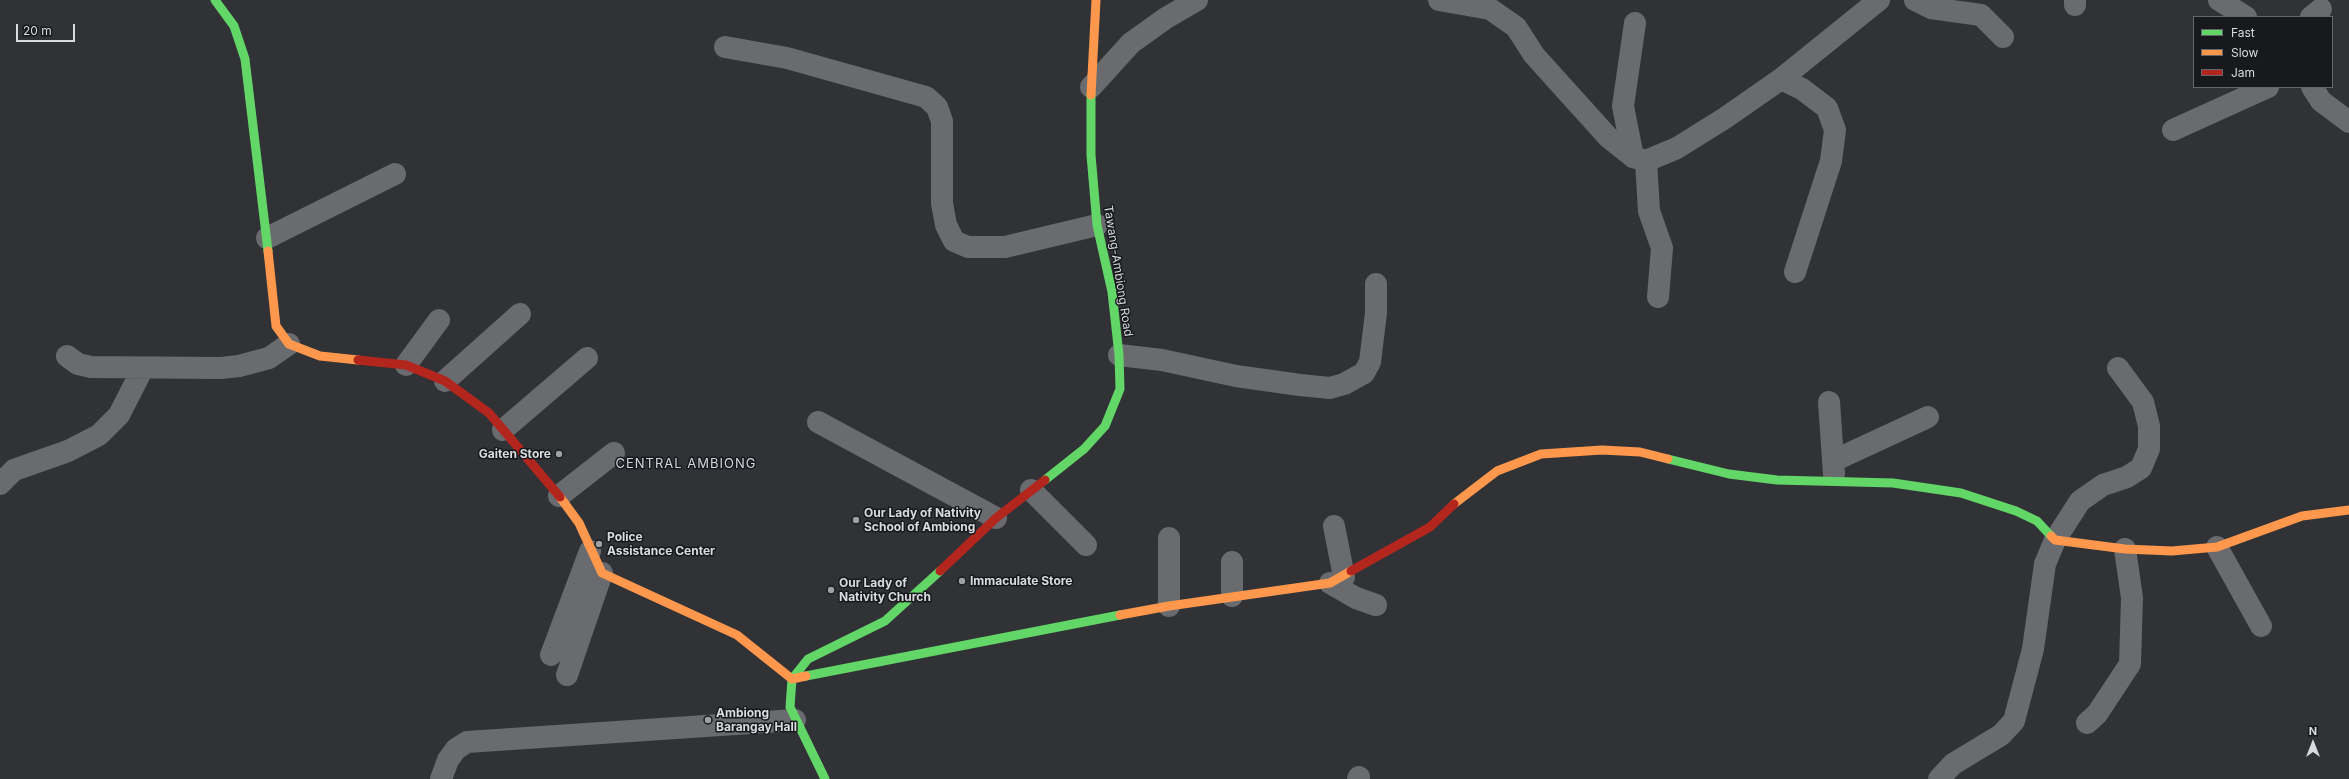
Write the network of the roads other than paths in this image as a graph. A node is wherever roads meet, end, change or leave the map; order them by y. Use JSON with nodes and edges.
{"nodes":[{"id":1,"x":1096,"y":0,"type":"edge"},
{"id":2,"x":1197,"y":0,"type":"edge"},
{"id":3,"x":1439,"y":0,"type":"edge"},
{"id":4,"x":1879,"y":0,"type":"edge"},
{"id":5,"x":1915,"y":0,"type":"edge"},
{"id":6,"x":2219,"y":0,"type":"edge"},
{"id":7,"x":218,"y":2,"type":"edge"},
{"id":8,"x":2244,"y":16,"type":"edge"},
{"id":9,"x":1635,"y":23,"type":"dead end"},
{"id":10,"x":2003,"y":37,"type":"dead end"},
{"id":11,"x":725,"y":47,"type":"dead end"},
{"id":12,"x":1781,"y":79,"type":"junction"},
{"id":13,"x":1091,"y":87,"type":"junction"},
{"id":14,"x":2266,"y":88,"type":"edge"},
{"id":15,"x":2313,"y":88,"type":"edge"},
{"id":16,"x":2349,"y":122,"type":"edge"},
{"id":17,"x":2173,"y":130,"type":"dead end"},
{"id":18,"x":1640,"y":159,"type":"junction"},
{"id":19,"x":395,"y":174,"type":"dead end"},
{"id":20,"x":1097,"y":225,"type":"junction"},
{"id":21,"x":267,"y":238,"type":"junction"},
{"id":22,"x":1795,"y":272,"type":"dead end"},
{"id":23,"x":1376,"y":284,"type":"dead end"},
{"id":24,"x":1658,"y":297,"type":"dead end"},
{"id":25,"x":520,"y":314,"type":"dead end"},
{"id":26,"x":439,"y":320,"type":"dead end"},
{"id":27,"x":289,"y":344,"type":"junction"},
{"id":28,"x":1119,"y":355,"type":"junction"},
{"id":29,"x":67,"y":356,"type":"dead end"},
{"id":30,"x":587,"y":358,"type":"dead end"},
{"id":31,"x":406,"y":365,"type":"junction"},
{"id":32,"x":143,"y":368,"type":"junction"},
{"id":33,"x":2118,"y":368,"type":"dead end"},
{"id":34,"x":445,"y":381,"type":"junction"},
{"id":35,"x":1829,"y":402,"type":"dead end"},
{"id":36,"x":1928,"y":417,"type":"dead end"},
{"id":37,"x":818,"y":422,"type":"dead end"},
{"id":38,"x":503,"y":430,"type":"junction"},
{"id":39,"x":614,"y":453,"type":"dead end"},
{"id":40,"x":1833,"y":461,"type":"junction"},
{"id":41,"x":1834,"y":483,"type":"junction"},
{"id":42,"x":0,"y":484,"type":"edge"},
{"id":43,"x":1031,"y":490,"type":"junction"},
{"id":44,"x":559,"y":496,"type":"junction"},
{"id":45,"x":2349,"y":510,"type":"edge"},
{"id":46,"x":996,"y":518,"type":"junction"},
{"id":47,"x":1334,"y":526,"type":"dead end"},
{"id":48,"x":1169,"y":538,"type":"dead end"},
{"id":49,"x":2055,"y":540,"type":"junction"},
{"id":50,"x":1086,"y":545,"type":"dead end"},
{"id":51,"x":2217,"y":547,"type":"junction"},
{"id":52,"x":2125,"y":549,"type":"junction"},
{"id":53,"x":590,"y":551,"type":"junction"},
{"id":54,"x":1232,"y":562,"type":"dead end"},
{"id":55,"x":602,"y":573,"type":"junction"},
{"id":56,"x":1337,"y":580,"type":"junction"},
{"id":57,"x":1232,"y":596,"type":"junction"},
{"id":58,"x":1376,"y":605,"type":"dead end"},
{"id":59,"x":1169,"y":606,"type":"junction"},
{"id":60,"x":2261,"y":626,"type":"dead end"},
{"id":61,"x":551,"y":655,"type":"dead end"},
{"id":62,"x":567,"y":675,"type":"dead end"},
{"id":63,"x":792,"y":679,"type":"junction"},
{"id":64,"x":795,"y":720,"type":"junction"},
{"id":65,"x":2087,"y":723,"type":"dead end"},
{"id":66,"x":441,"y":779,"type":"edge"},
{"id":67,"x":825,"y":779,"type":"edge"},
{"id":68,"x":1939,"y":779,"type":"edge"}],
"edges":[{"from":1,"to":13,"type":"street","name":"Tawang-Ambiong Road"},
{"from":2,"to":13,"type":"street"},
{"from":3,"to":18,"type":"street"},
{"from":4,"to":12,"type":"street"},
{"from":5,"to":10,"type":"street"},
{"from":6,"to":8,"type":"street"},
{"from":7,"to":21,"type":"street"},
{"from":9,"to":18,"type":"street"},
{"from":11,"to":20,"type":"street"},
{"from":12,"to":18,"type":"street"},
{"from":12,"to":22,"type":"street"},
{"from":13,"to":20,"type":"street","name":"Tawang-Ambiong Road"},
{"from":14,"to":17,"type":"street"},
{"from":15,"to":16,"type":"street"},
{"from":18,"to":24,"type":"street"},
{"from":19,"to":21,"type":"street"},
{"from":20,"to":28,"type":"street","name":"Tawang-Ambiong Road"},
{"from":21,"to":27,"type":"street"},
{"from":23,"to":28,"type":"street"},
{"from":25,"to":34,"type":"street"},
{"from":26,"to":31,"type":"street"},
{"from":27,"to":31,"type":"street"},
{"from":27,"to":32,"type":"street"},
{"from":28,"to":43,"type":"street","name":"Tawang-Ambiong Road"},
{"from":29,"to":32,"type":"street"},
{"from":30,"to":38,"type":"street"},
{"from":31,"to":34,"type":"street"},
{"from":32,"to":42,"type":"street"},
{"from":33,"to":49,"type":"street"},
{"from":34,"to":38,"type":"street"},
{"from":35,"to":40,"type":"street"},
{"from":36,"to":40,"type":"street"},
{"from":37,"to":46,"type":"street"},
{"from":38,"to":44,"type":"street"},
{"from":39,"to":44,"type":"street"},
{"from":40,"to":41,"type":"street"},
{"from":41,"to":49,"type":"street"},
{"from":41,"to":56,"type":"street"},
{"from":43,"to":46,"type":"street","name":"Tawang-Ambiong Road"},
{"from":43,"to":50,"type":"street"},
{"from":44,"to":53,"type":"street"},
{"from":45,"to":51,"type":"street"},
{"from":46,"to":63,"type":"street","name":"Tawang-Ambiong Road"},
{"from":47,"to":56,"type":"street"},
{"from":48,"to":59,"type":"street"},
{"from":49,"to":52,"type":"street"},
{"from":49,"to":68,"type":"street"},
{"from":51,"to":52,"type":"street"},
{"from":51,"to":60,"type":"street"},
{"from":52,"to":65,"type":"street"},
{"from":53,"to":55,"type":"street"},
{"from":53,"to":61,"type":"street"},
{"from":54,"to":57,"type":"street"},
{"from":55,"to":62,"type":"street"},
{"from":55,"to":63,"type":"street"},
{"from":56,"to":57,"type":"street"},
{"from":56,"to":58,"type":"street"},
{"from":57,"to":59,"type":"street"},
{"from":59,"to":63,"type":"street"},
{"from":63,"to":64,"type":"street"},
{"from":64,"to":66,"type":"street"},
{"from":64,"to":67,"type":"street"}]}
